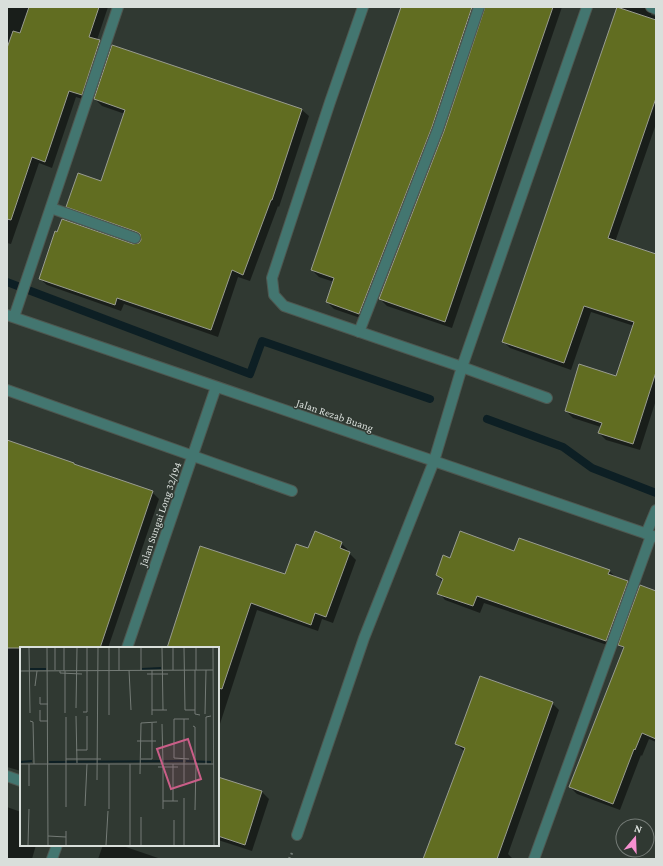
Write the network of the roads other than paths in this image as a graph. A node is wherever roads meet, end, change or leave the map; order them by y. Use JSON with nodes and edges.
{"nodes":[{"id":1,"x":118,"y":7,"type":"edge"},
{"id":2,"x":363,"y":7,"type":"edge"},
{"id":3,"x":479,"y":7,"type":"edge"},
{"id":4,"x":587,"y":7,"type":"edge"},
{"id":5,"x":651,"y":7,"type":"edge"},
{"id":6,"x":656,"y":9,"type":"edge"},
{"id":7,"x":51,"y":208,"type":"junction"},
{"id":8,"x":135,"y":238,"type":"dead end"},
{"id":9,"x":10,"y":316,"type":"edge"},
{"id":10,"x":359,"y":332,"type":"junction"},
{"id":11,"x":462,"y":367,"type":"junction"},
{"id":12,"x":216,"y":387,"type":"junction"},
{"id":13,"x":7,"y":390,"type":"edge"},
{"id":14,"x":547,"y":398,"type":"dead end"},
{"id":15,"x":192,"y":456,"type":"junction"},
{"id":16,"x":434,"y":462,"type":"junction"},
{"id":17,"x":292,"y":491,"type":"dead end"},
{"id":18,"x":656,"y":510,"type":"edge"},
{"id":19,"x":651,"y":536,"type":"edge"},
{"id":20,"x":127,"y":647,"type":"edge"},
{"id":21,"x":7,"y":776,"type":"edge"},
{"id":22,"x":20,"y":781,"type":"edge"},
{"id":23,"x":297,"y":835,"type":"dead end"},
{"id":24,"x":57,"y":846,"type":"edge"},
{"id":25,"x":52,"y":859,"type":"edge"},
{"id":26,"x":534,"y":859,"type":"edge"}],
"edges":[{"from":1,"to":7,"type":"street"},
{"from":2,"to":10,"type":"street"},
{"from":3,"to":10,"type":"street"},
{"from":4,"to":11,"type":"street"},
{"from":5,"to":6,"type":"street"},
{"from":7,"to":8,"type":"street"},
{"from":7,"to":9,"type":"street"},
{"from":9,"to":12,"type":"street","name":"Jalan Rezab Buang"},
{"from":10,"to":11,"type":"street"},
{"from":11,"to":14,"type":"street"},
{"from":11,"to":16,"type":"street"},
{"from":12,"to":15,"type":"street","name":"Jalan Sungai Long 32/194"},
{"from":12,"to":16,"type":"street","name":"Jalan Rezab Buang"},
{"from":13,"to":15,"type":"street"},
{"from":15,"to":17,"type":"street"},
{"from":15,"to":20,"type":"street","name":"Jalan Sungai Long 32/194"},
{"from":16,"to":19,"type":"street","name":"Jalan Rezab Buang"},
{"from":16,"to":23,"type":"street"},
{"from":18,"to":19,"type":"street"},
{"from":19,"to":26,"type":"street"},
{"from":21,"to":22,"type":"street"},
{"from":24,"to":25,"type":"street"}]}
